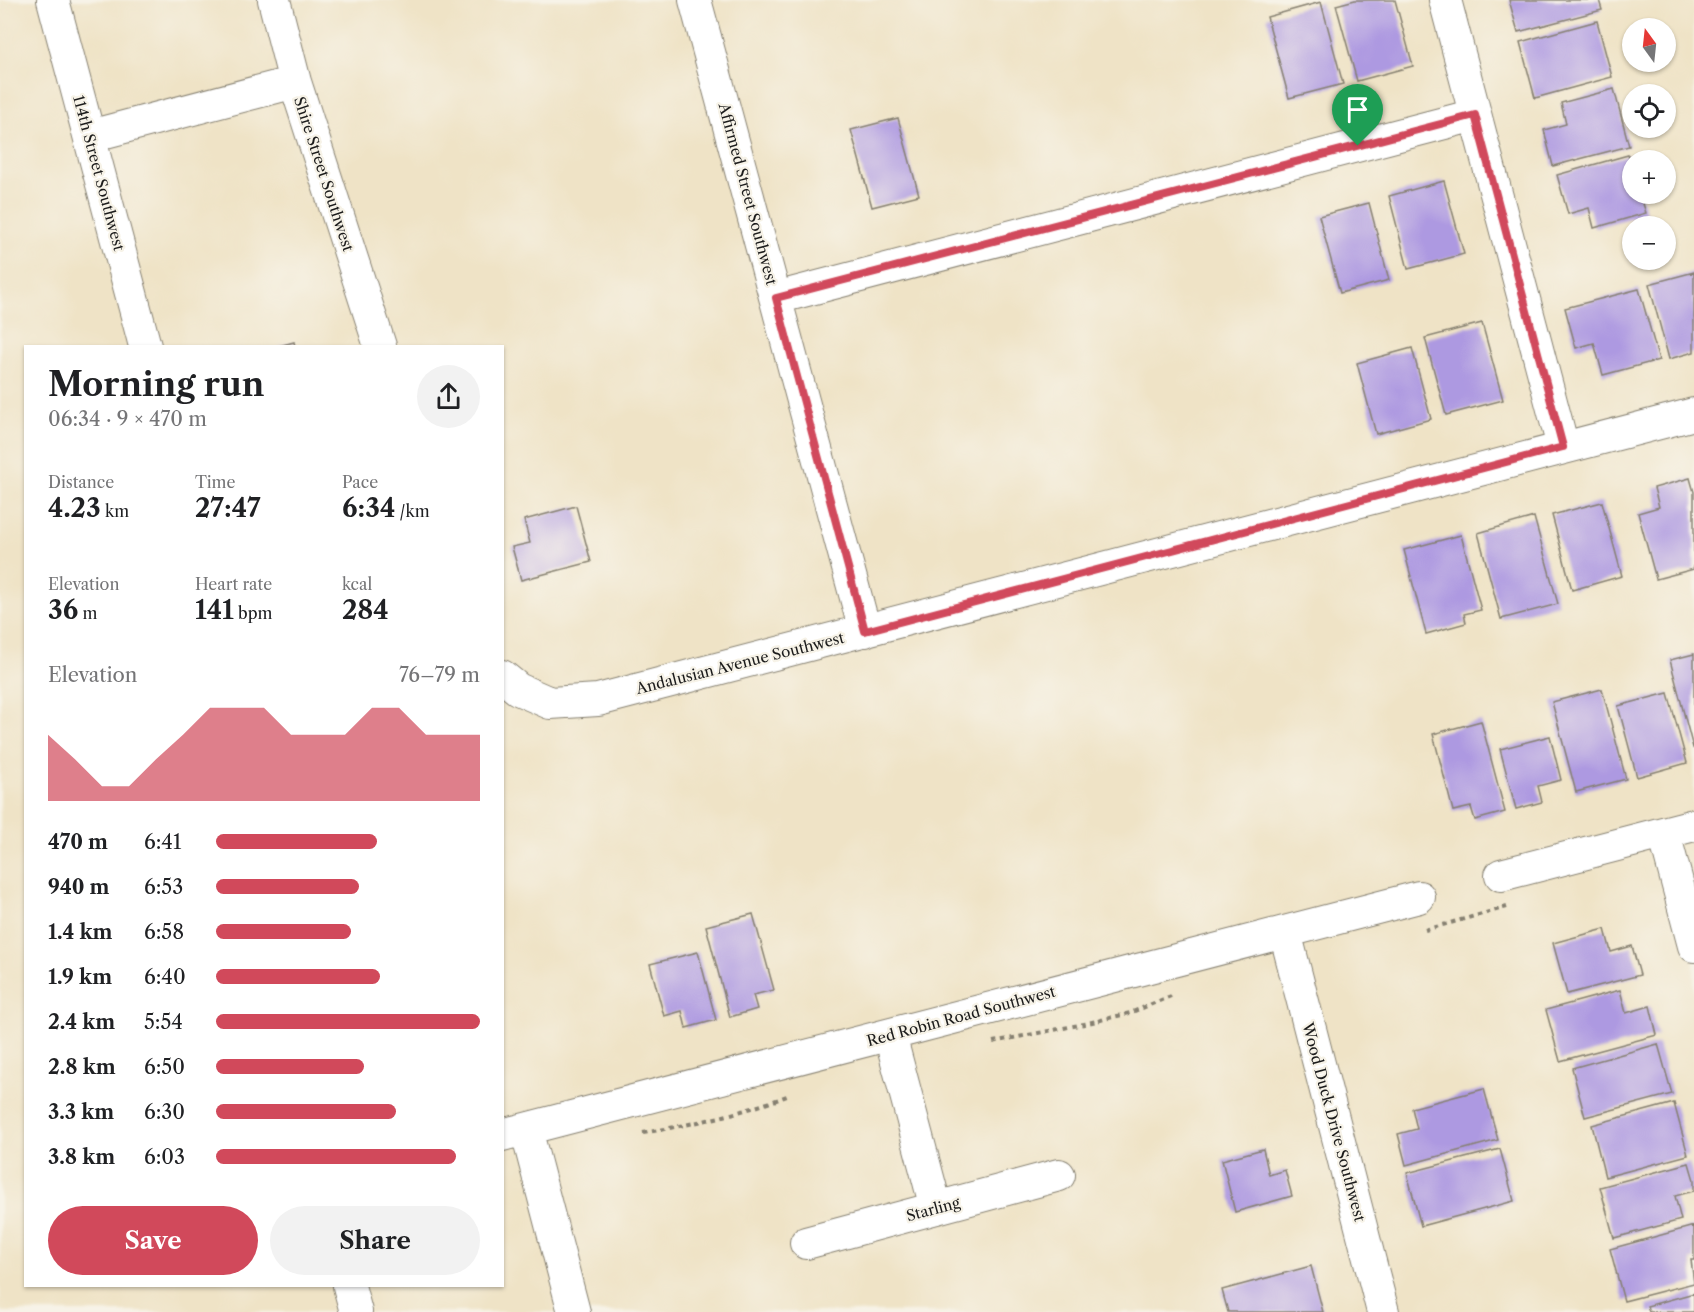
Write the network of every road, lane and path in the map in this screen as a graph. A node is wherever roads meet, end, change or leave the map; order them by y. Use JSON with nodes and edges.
{"nodes":[{"id":1,"x":53,"y":0,"type":"edge"},
{"id":2,"x":274,"y":0,"type":"edge"},
{"id":3,"x":695,"y":0,"type":"edge"},
{"id":4,"x":1445,"y":0,"type":"edge"},
{"id":5,"x":295,"y":82,"type":"junction"},
{"id":6,"x":1475,"y":115,"type":"junction"},
{"id":7,"x":90,"y":136,"type":"junction"},
{"id":8,"x":776,"y":298,"type":"junction"},
{"id":9,"x":145,"y":345,"type":"edge"},
{"id":10,"x":380,"y":345,"type":"edge"},
{"id":11,"x":1694,"y":414,"type":"edge"},
{"id":12,"x":1563,"y":447,"type":"junction"},
{"id":13,"x":865,"y":631,"type":"junction"},
{"id":14,"x":510,"y":683,"type":"edge"},
{"id":15,"x":1694,"y":825,"type":"edge"},
{"id":16,"x":1664,"y":833,"type":"junction"},
{"id":17,"x":1501,"y":875,"type":"dead end"},
{"id":18,"x":1419,"y":897,"type":"dead end"},
{"id":19,"x":1508,"y":907,"type":"dead end"},
{"id":20,"x":1419,"y":931,"type":"dead end"},
{"id":21,"x":1285,"y":932,"type":"junction"},
{"id":22,"x":1694,"y":946,"type":"edge"},
{"id":23,"x":1174,"y":995,"type":"dead end"},
{"id":24,"x":890,"y":1035,"type":"junction"},
{"id":25,"x":988,"y":1043,"type":"dead end"},
{"id":26,"x":514,"y":1132,"type":"edge"},
{"id":27,"x":1059,"y":1175,"type":"dead end"},
{"id":28,"x":936,"y":1208,"type":"junction"},
{"id":29,"x":806,"y":1242,"type":"dead end"},
{"id":30,"x":349,"y":1287,"type":"edge"},
{"id":31,"x":356,"y":1312,"type":"edge"},
{"id":32,"x":574,"y":1312,"type":"edge"},
{"id":33,"x":1383,"y":1312,"type":"edge"}],
"edges":[{"from":1,"to":7,"type":"street","name":"114th Street Southwest"},
{"from":2,"to":5,"type":"street","name":"Shire Street Southwest"},
{"from":3,"to":8,"type":"street","name":"Affirmed Street Southwest"},
{"from":4,"to":6,"type":"street"},
{"from":5,"to":7,"type":"street"},
{"from":5,"to":10,"type":"street","name":"Shire Street Southwest"},
{"from":6,"to":8,"type":"street"},
{"from":6,"to":12,"type":"street"},
{"from":7,"to":9,"type":"street","name":"114th Street Southwest"},
{"from":8,"to":13,"type":"street","name":"Affirmed Street Southwest"},
{"from":11,"to":12,"type":"street","name":"Andalusian Avenue Southwest"},
{"from":12,"to":13,"type":"street","name":"Andalusian Avenue Southwest"},
{"from":13,"to":14,"type":"street","name":"Andalusian Avenue Southwest"},
{"from":15,"to":16,"type":"street"},
{"from":16,"to":17,"type":"street"},
{"from":16,"to":22,"type":"street"},
{"from":18,"to":21,"type":"street","name":"Red Robin Road Southwest"},
{"from":19,"to":20,"type":"path"},
{"from":21,"to":24,"type":"street","name":"Red Robin Road Southwest"},
{"from":21,"to":33,"type":"street","name":"Wood Duck Drive Southwest"},
{"from":23,"to":25,"type":"path"},
{"from":24,"to":26,"type":"street","name":"Red Robin Road Southwest"},
{"from":24,"to":28,"type":"street"},
{"from":26,"to":32,"type":"street"},
{"from":27,"to":28,"type":"street","name":"Starling"},
{"from":28,"to":29,"type":"street","name":"Starling"},
{"from":30,"to":31,"type":"street"}]}
